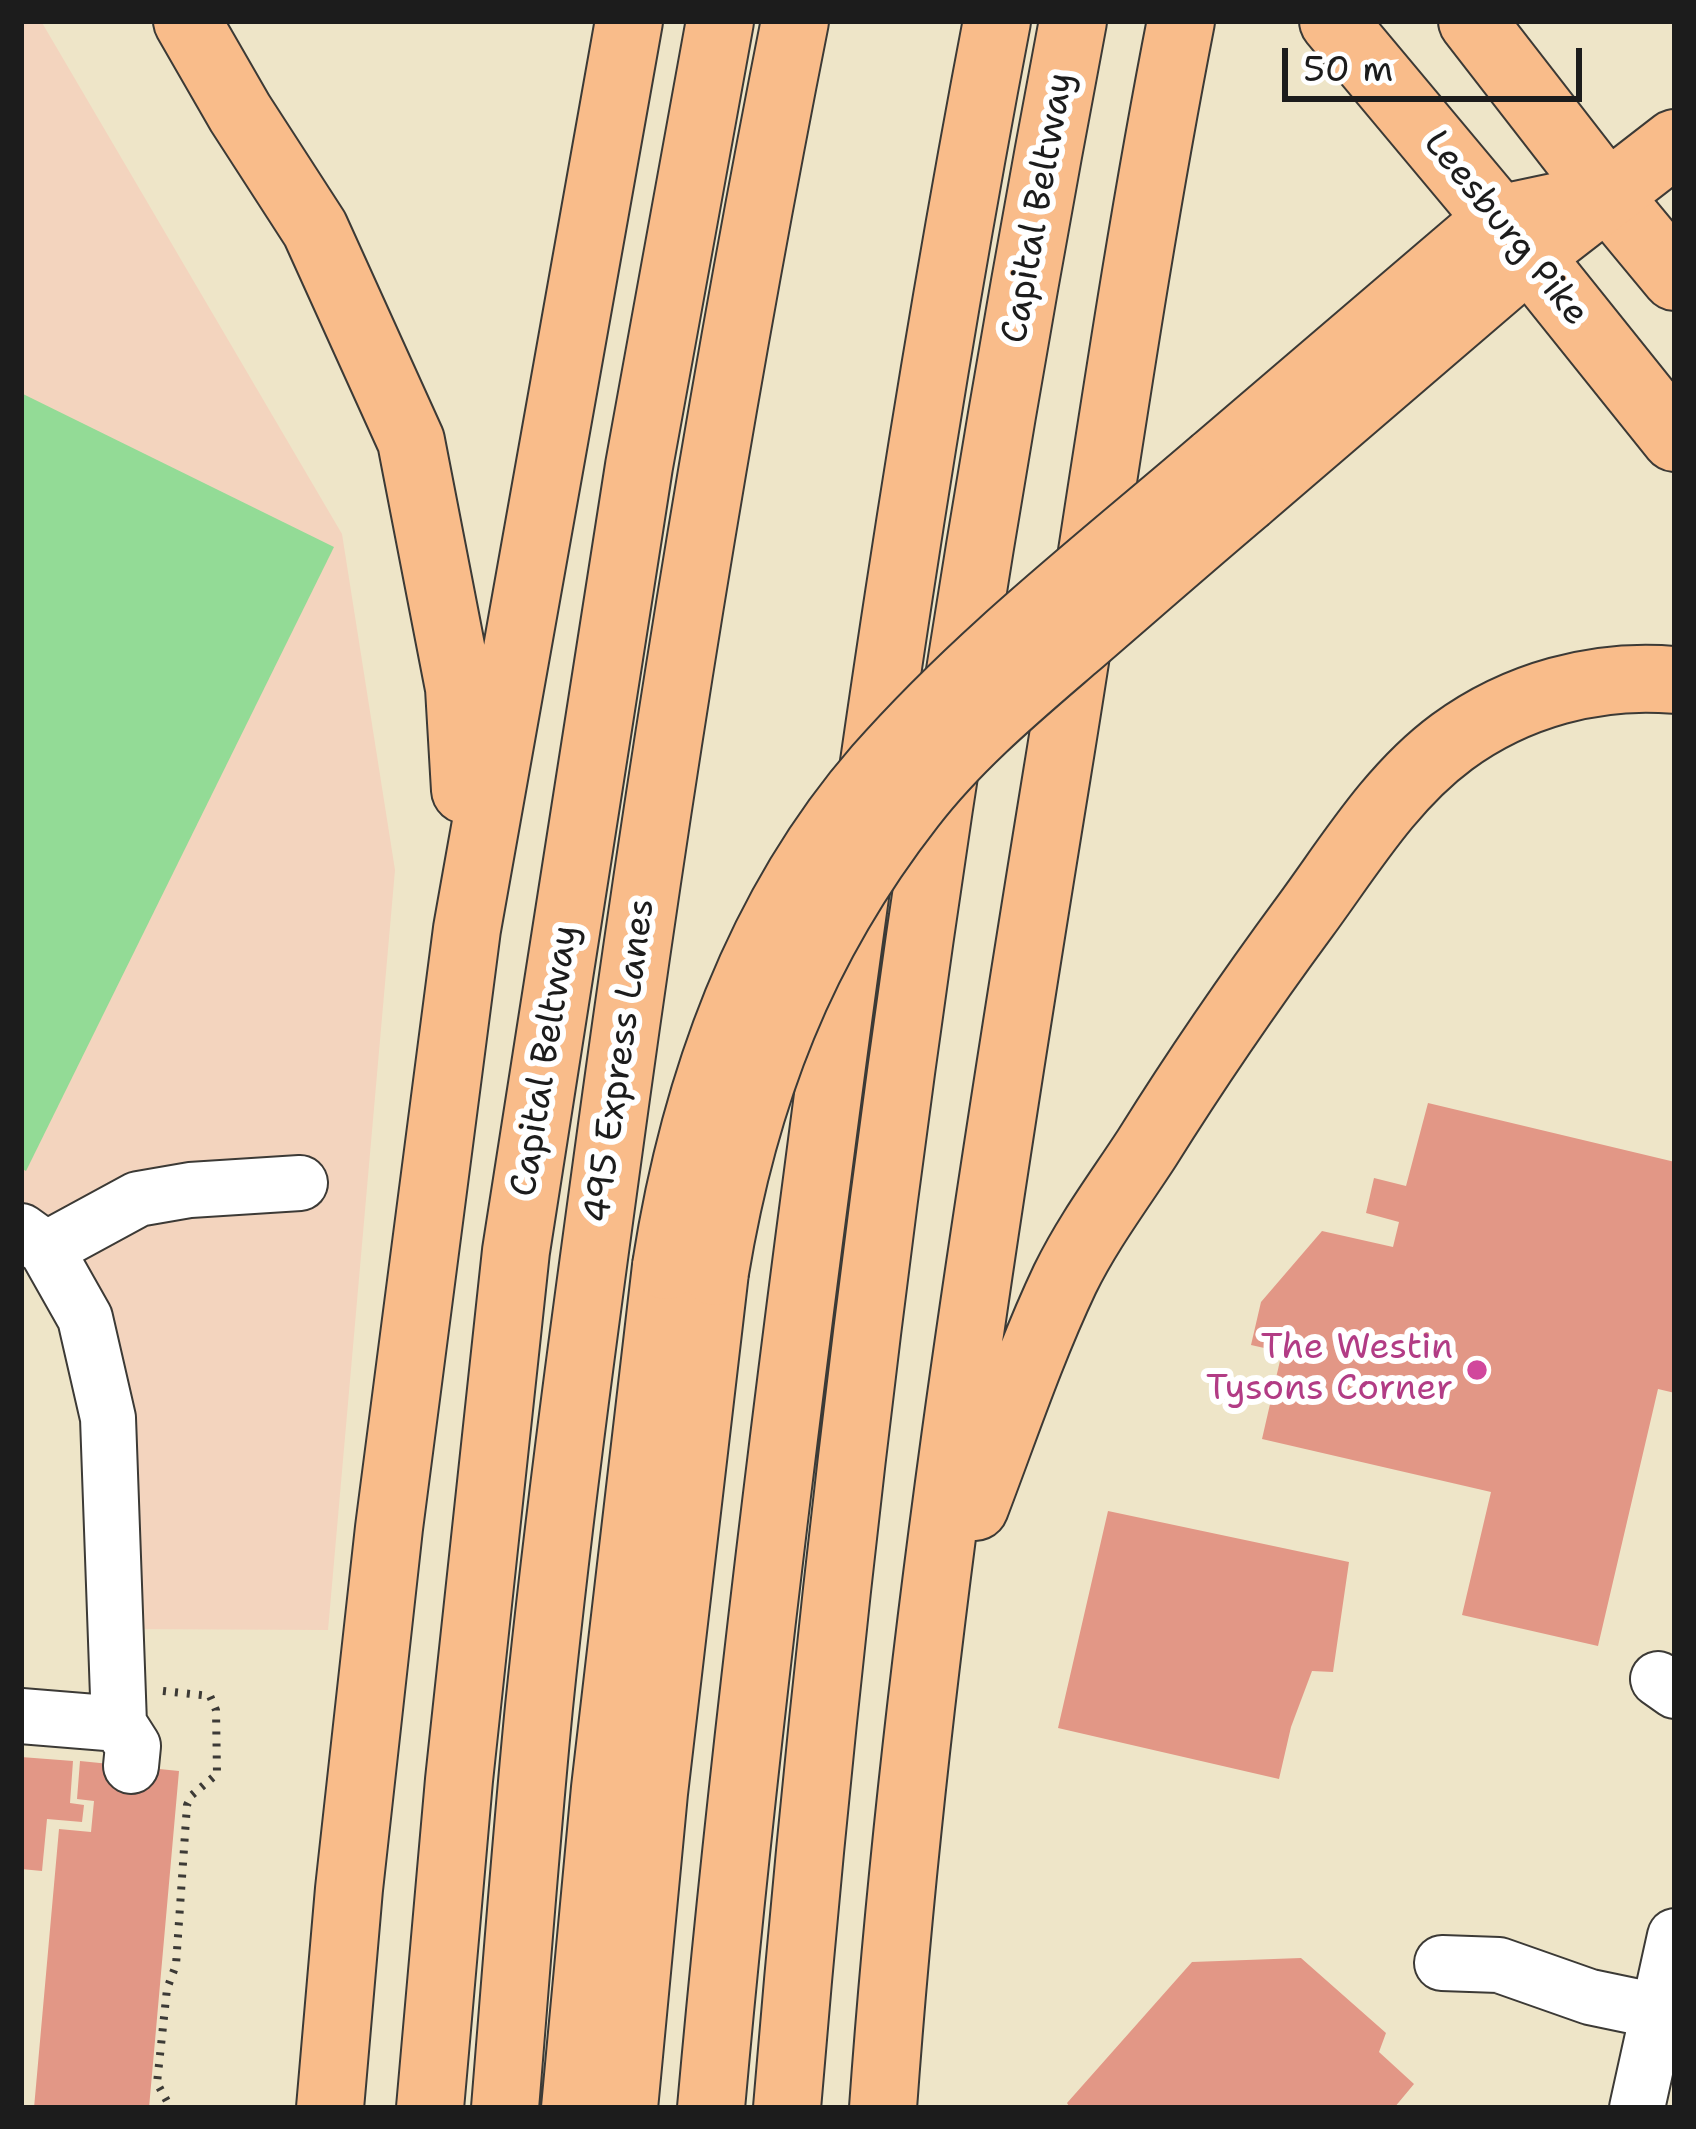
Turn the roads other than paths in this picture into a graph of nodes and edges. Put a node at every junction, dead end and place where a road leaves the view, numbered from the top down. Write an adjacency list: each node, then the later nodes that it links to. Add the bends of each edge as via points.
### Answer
1 (187, 21): 16 (main road, via 315,229 411,441 459,688)
2 (629, 21): 16 (main road)
3 (720, 21): 27 (main road, Capital Beltway, via 639,466 516,1251)
4 (795, 21): 28 (main road, 495 Express Lanes, via 669,723 580,1355)
5 (997, 21): 31 (main road, via 922,442 845,962)
6 (1073, 21): 32 (main road, Capital Beltway, via 1028,257 907,1029)
7 (1181, 21): 20 (main road, via 1011,1060)
8 (1333, 21): 12 (main road, Leesburg Pike)
9 (1472, 21): 11 (main road)
10 (1675, 142): 11 (main road)
11 (1607, 195): 12 (main road); 13 (main road)
12 (1514, 237): 14 (main road, Leesburg Pike); 19 (main road, bridge, via 1231,479 992,652 874,772 769,932 732,1012 680,1180)
13 (1675, 277)
14 (1675, 438)
15 (1675, 680): 20 (main road, via 1588,684 1523,702 1452,742 1388,805 1217,1035 1066,1277)
16 (466, 929): 26 (main road, via 389,1528)
17 (300, 1183): 18 (street, via 137,1199)
18 (33, 1240): 21 (street, via 85,1318 108,1418 123,1725)
19 (691, 1269): 29 (main road, via 605,1788); 30 (main road)
20 (933, 1617): 33 (main road)
21 (21, 1716)
22 (1675, 1936): 24 (street)
23 (1590, 1997): 24 (street)
24 (1658, 2011): 25 (street)
25 (1651, 2097)
26 (330, 2108)
27 (430, 2108)
28 (505, 2108)
29 (574, 2108)
30 (624, 2108)
31 (711, 2108)
32 (787, 2108)
33 (883, 2108)

